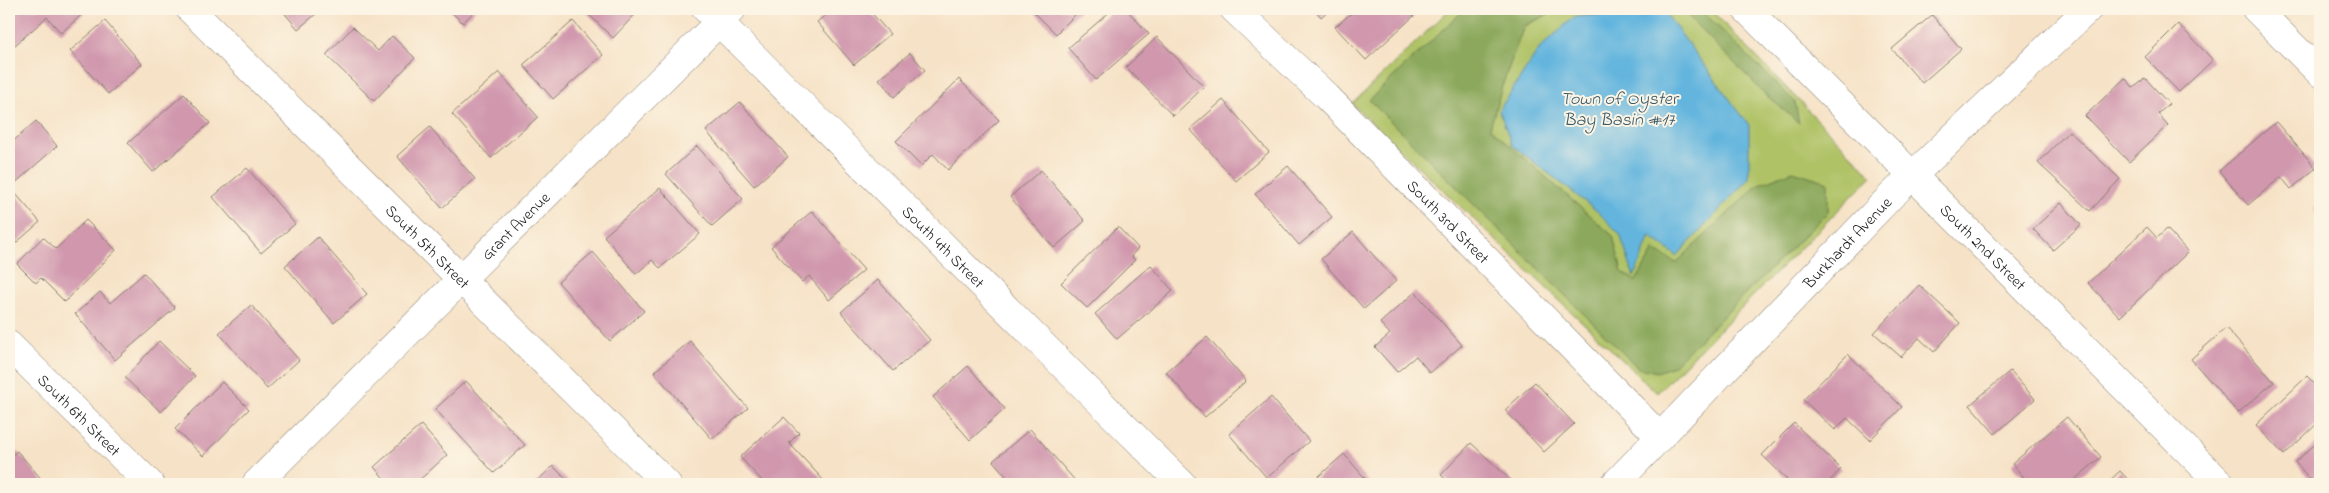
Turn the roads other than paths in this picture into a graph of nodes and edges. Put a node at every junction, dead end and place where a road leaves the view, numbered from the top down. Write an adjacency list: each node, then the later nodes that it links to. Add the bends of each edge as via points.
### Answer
1 (190, 9): 9 (street, South 5th Street)
2 (1234, 9): 11 (street, South 3rd Street, via 1327,97)
3 (1746, 9): 8 (street, South 2nd Street)
4 (2088, 9): 8 (street, Burkhardt Avenue)
5 (2256, 9): 7 (street)
6 (719, 13): 9 (street, Grant Avenue); 15 (street, South 4th Street)
7 (2320, 73)
8 (1914, 175): 11 (street, Burkhardt Avenue); 17 (street, South 2nd Street)
9 (462, 279): 13 (street, Grant Avenue); 14 (street, South 5th Street)
10 (9, 345): 12 (street, South 6th Street)
11 (1660, 437): 16 (street, Burkhardt Avenue)
12 (150, 484)
13 (256, 484)
14 (667, 484)
15 (1182, 484)
16 (1615, 484)
17 (2221, 484)

